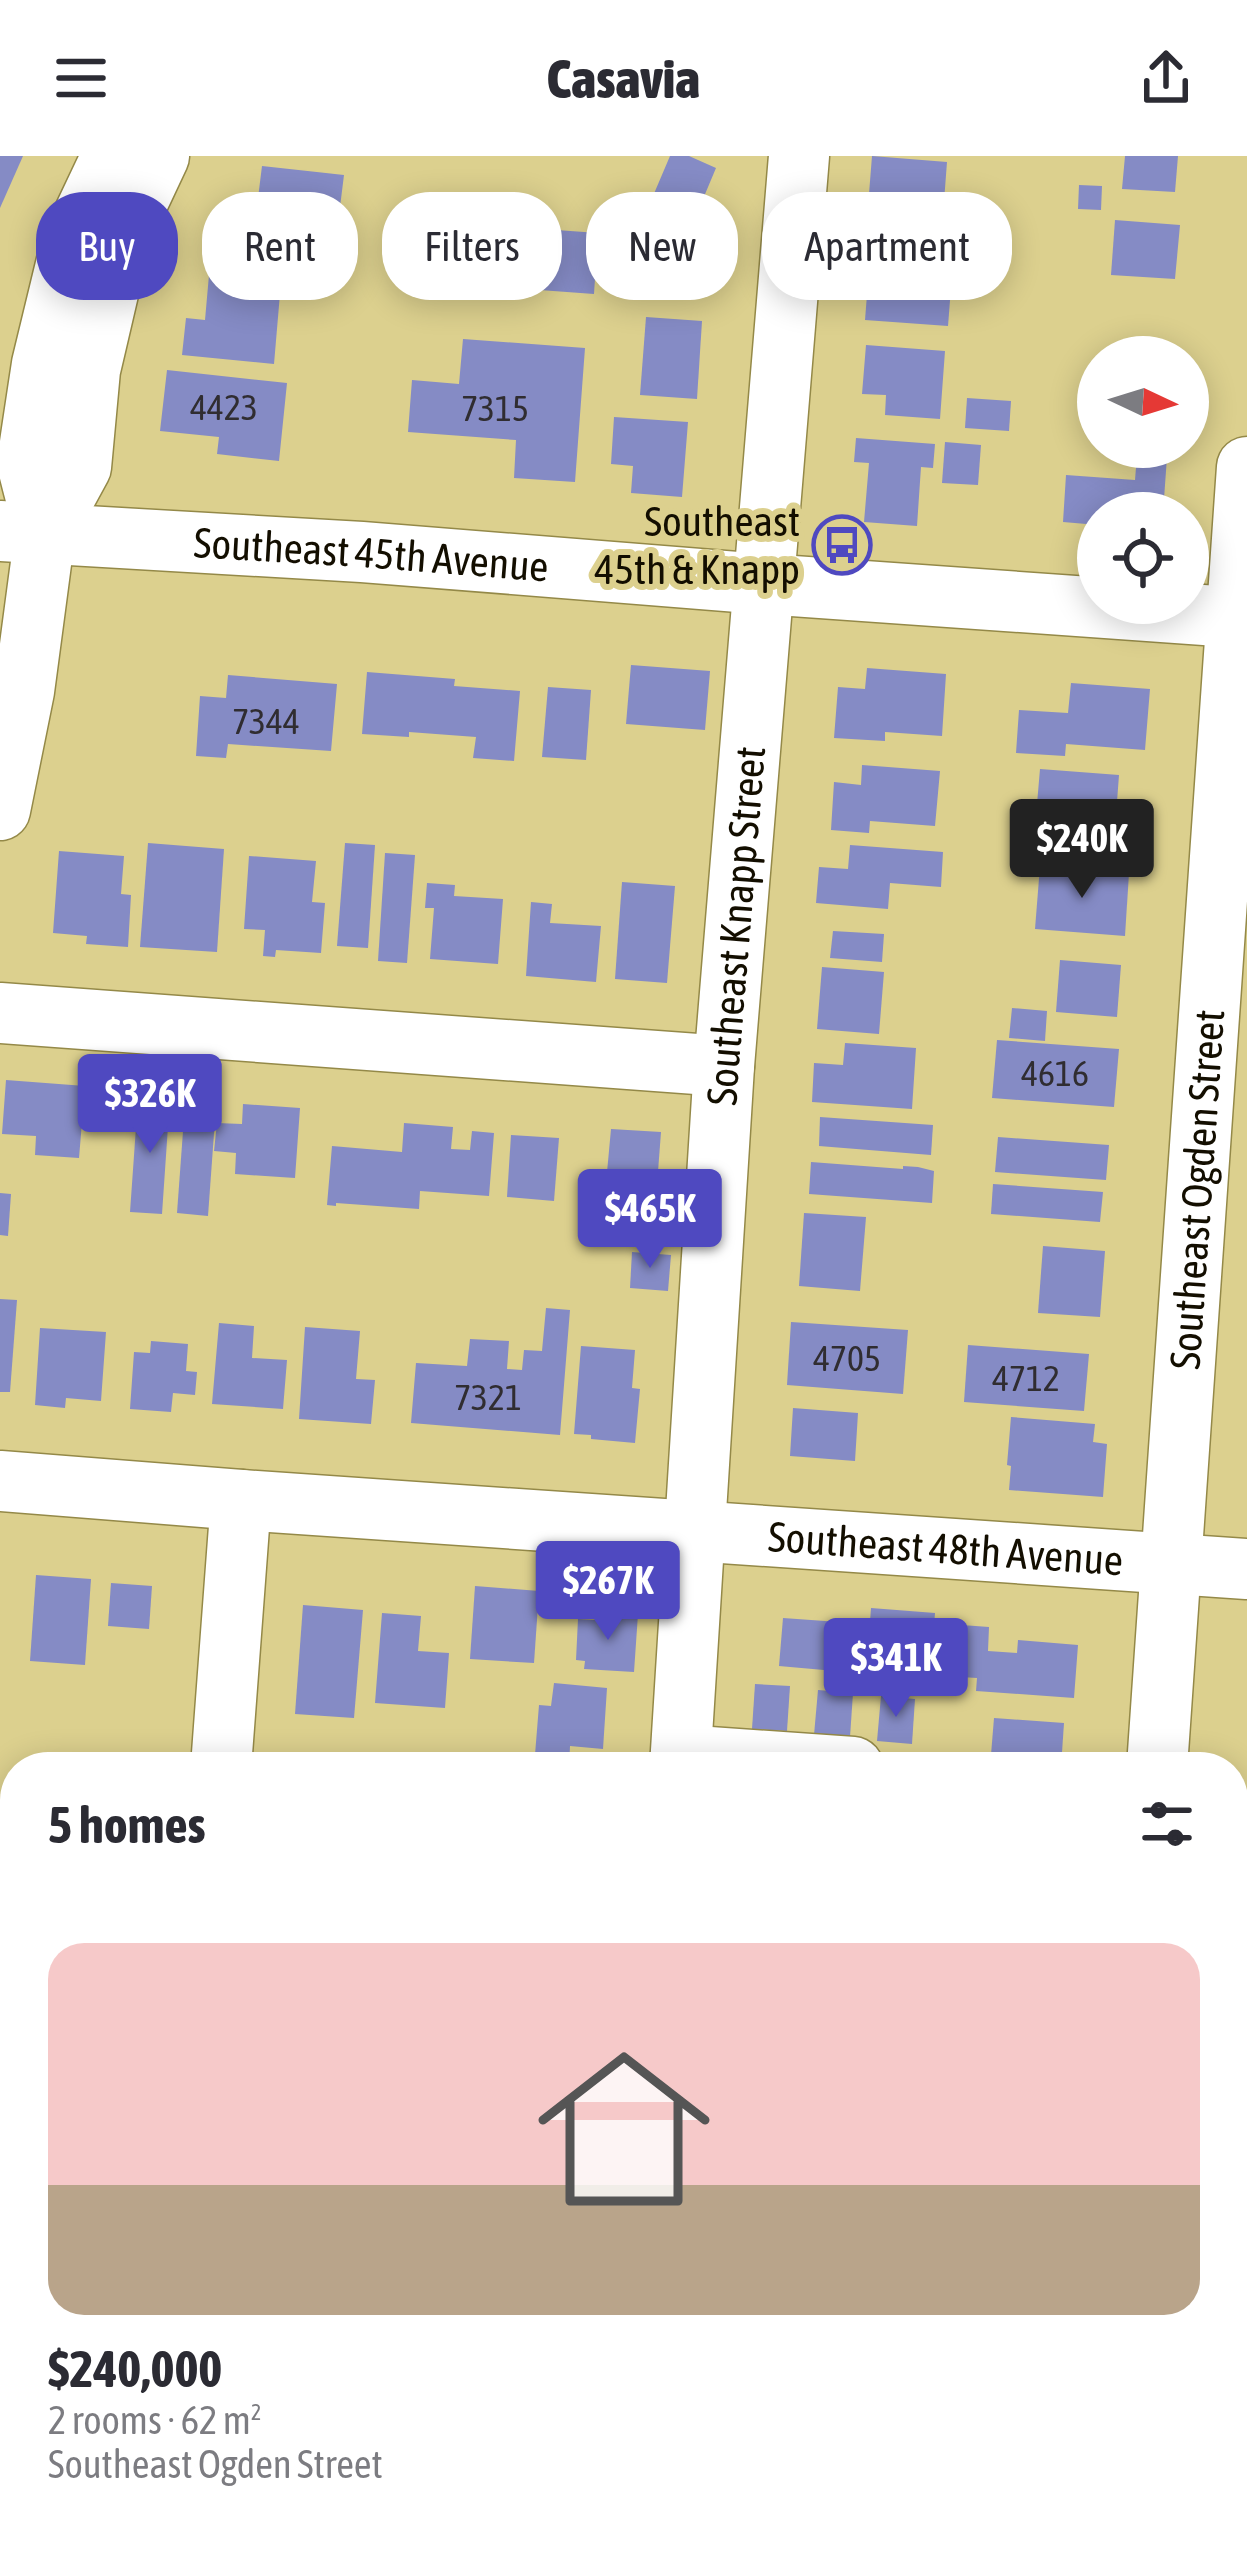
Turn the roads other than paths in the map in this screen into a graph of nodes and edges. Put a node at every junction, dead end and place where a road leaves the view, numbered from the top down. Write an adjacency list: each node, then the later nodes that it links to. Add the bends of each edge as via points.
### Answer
1 (112, 156): 5 (street, via 66,265 42,364)
2 (159, 156): 5 (street, via 116,263 90,370 81,467)
3 (799, 156): 6 (street, Southeast Knapp Street)
4 (1247, 467): 7 (street, Southeast Ogden Street)
5 (22, 532): 6 (street, Southeast 45th Avenue); 8 (street)
6 (764, 584): 7 (street, Southeast 45th Avenue); 11 (street, Southeast Knapp Street)
7 (1241, 618): 15 (street, Southeast Ogden Street)
8 (8, 736): 9 (street)
9 (0, 811)
10 (0, 1012): 11 (street)
11 (724, 1066): 14 (street, Southeast Knapp Street)
12 (0, 1481): 13 (street, Southeast 48th Avenue)
13 (241, 1500): 14 (street, Southeast 48th Avenue); 17 (street)
14 (697, 1531): 15 (street, Southeast 48th Avenue); 18 (street, Southeast Knapp Street)
15 (1171, 1563): 16 (street, Southeast 48th Avenue); 19 (street, Southeast Ogden Street)
16 (1247, 1569)
17 (222, 1752)
18 (682, 1752)
19 (1157, 1752)

